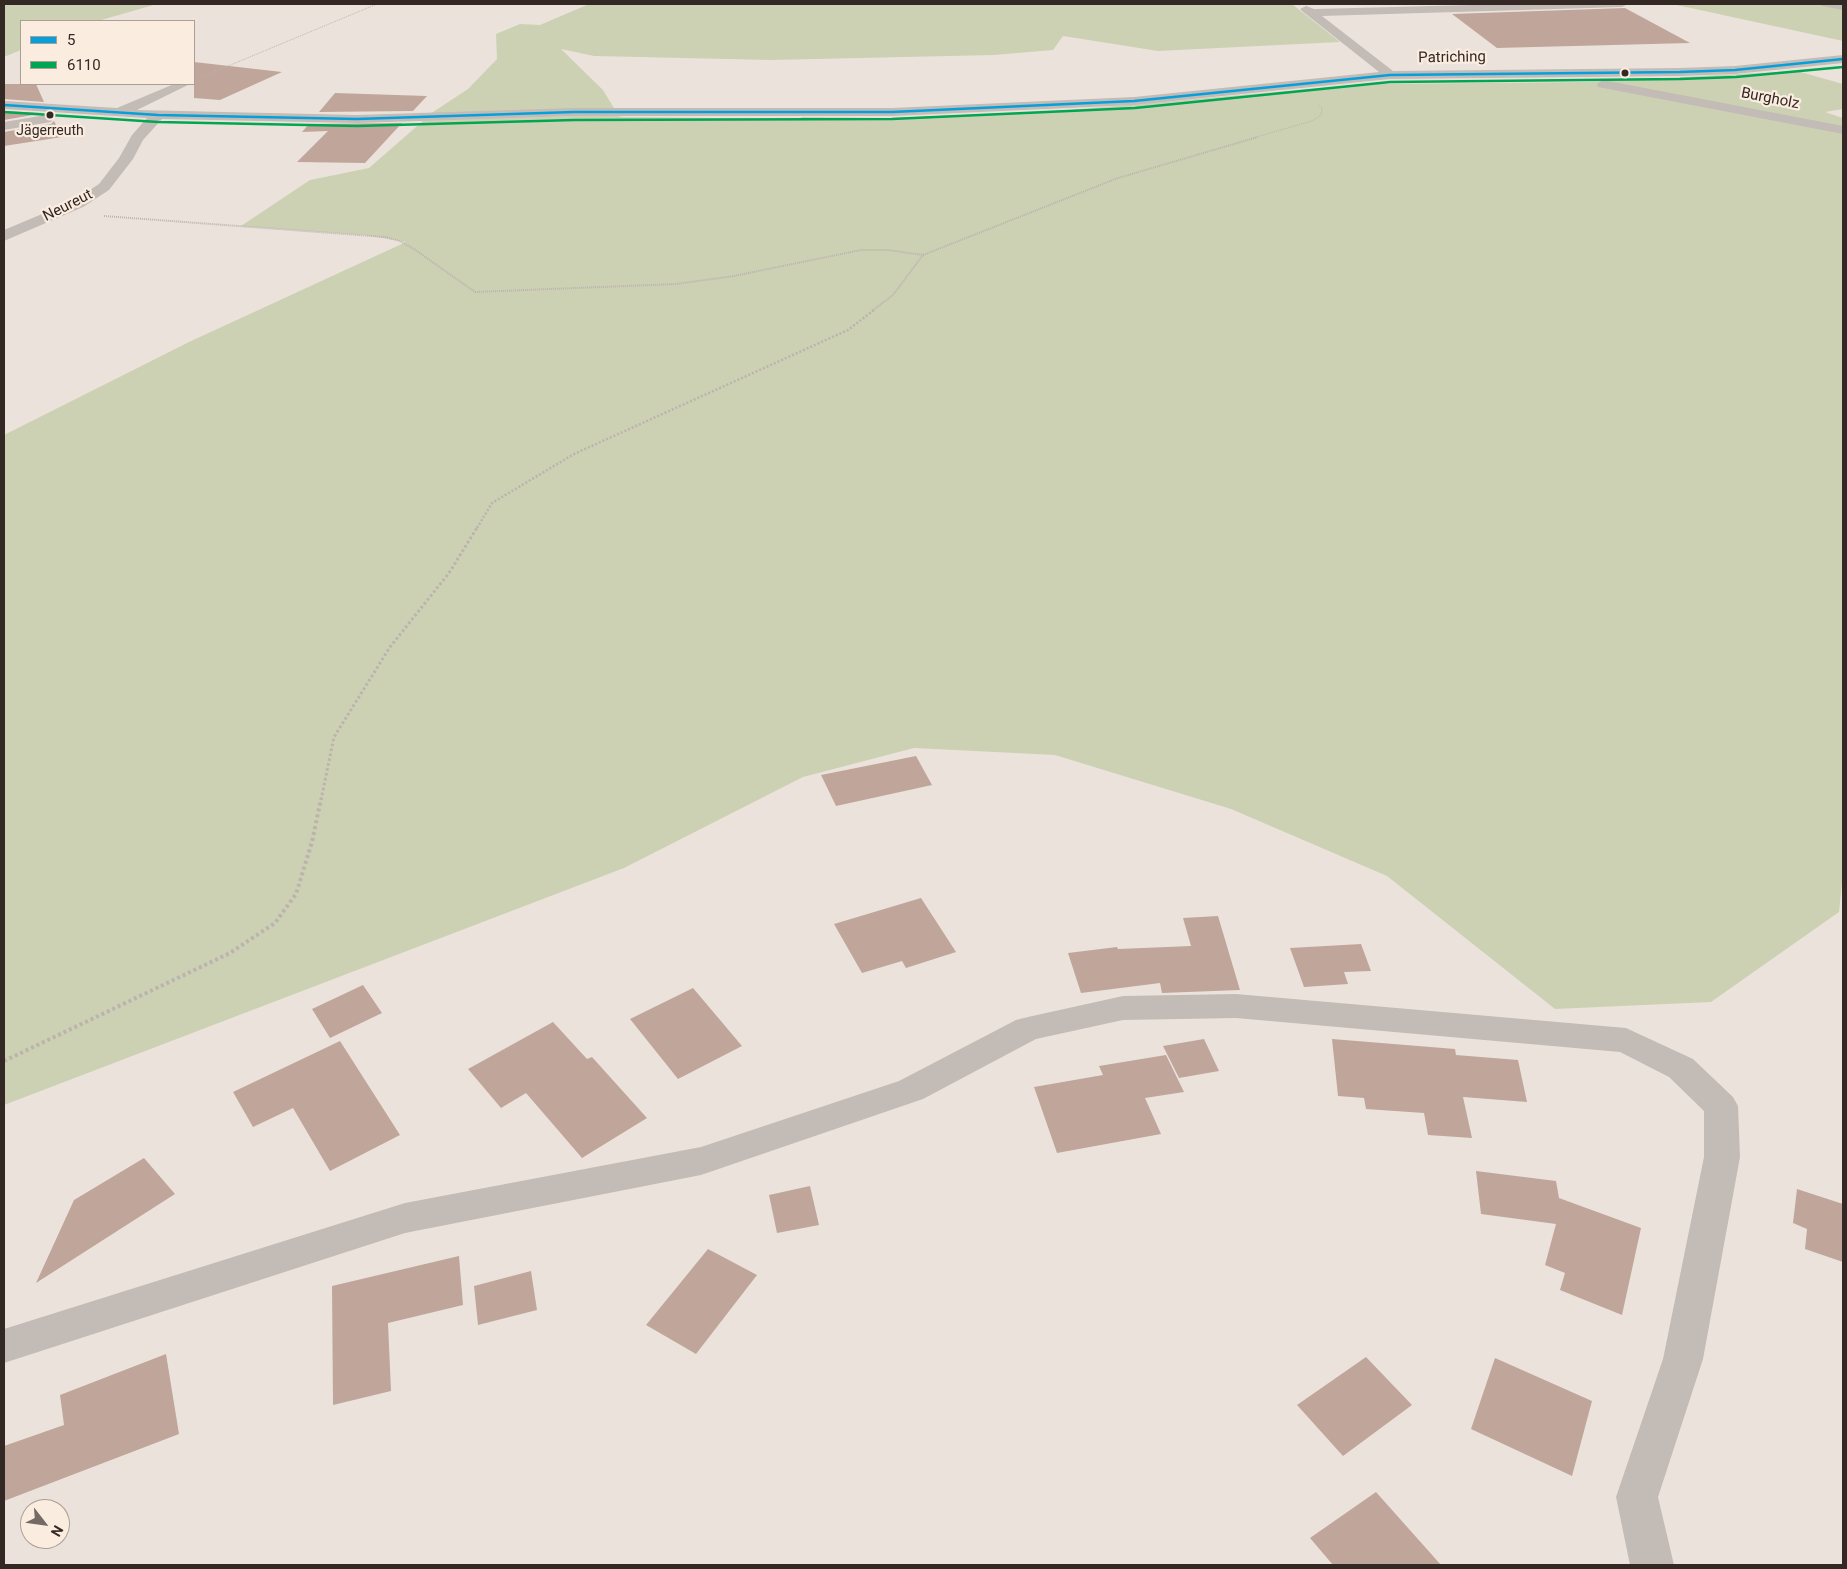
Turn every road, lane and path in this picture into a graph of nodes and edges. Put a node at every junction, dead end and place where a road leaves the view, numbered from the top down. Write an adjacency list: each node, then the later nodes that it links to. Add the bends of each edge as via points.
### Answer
1 (376, 4): 16 (path)
2 (1298, 4): 10 (street)
3 (1336, 4): 9 (street)
4 (1459, 4): 8 (street)
5 (1622, 4): 8 (street)
6 (1826, 4): 7 (street)
7 (1843, 7)
8 (1480, 8): 9 (street)
9 (1365, 11): 10 (street)
10 (1311, 13): 15 (street)
11 (1656, 59): 13 (street)
12 (1843, 59): 13 (street, Patriching)
13 (1680, 72): 14 (street, Patriching)
14 (1573, 73): 15 (street, Patriching); 24 (street, Burgholz, via 1608,86)
15 (1390, 76): 18 (street, Patriching)
16 (202, 77)
17 (182, 85): 21 (street)
18 (1285, 85): 22 (street, Patriching, via 1063,106 892,112 592,111 357,119); 27 (path, via 1322,108 1321,115 1284,131 1118,178)
19 (4, 106): 20 (street)
20 (95, 112): 21 (street); 23 (street)
21 (118, 113): 22 (street)
22 (158, 116): 25 (street, Neureut, via 137,138 104,187)
23 (4, 126)
24 (1843, 130)
25 (59, 213): 26 (street, Neureut); 27 (path, via 385,237 414,249 475,292 676,284 734,276 861,250)
26 (4, 236)
27 (923, 255): 28 (path, via 893,295 848,330 574,454 492,504 449,573 390,647 334,737 312,842 296,894 275,923 230,953)
28 (4, 1061)
29 (4, 1346): 30 (street, via 405,1218 701,1161 911,1090 1028,1029 1123,1008 1236,1006 1626,1040 1681,1068 1722,1106 1722,1157 1683,1359 1637,1497)
30 (1652, 1565)

